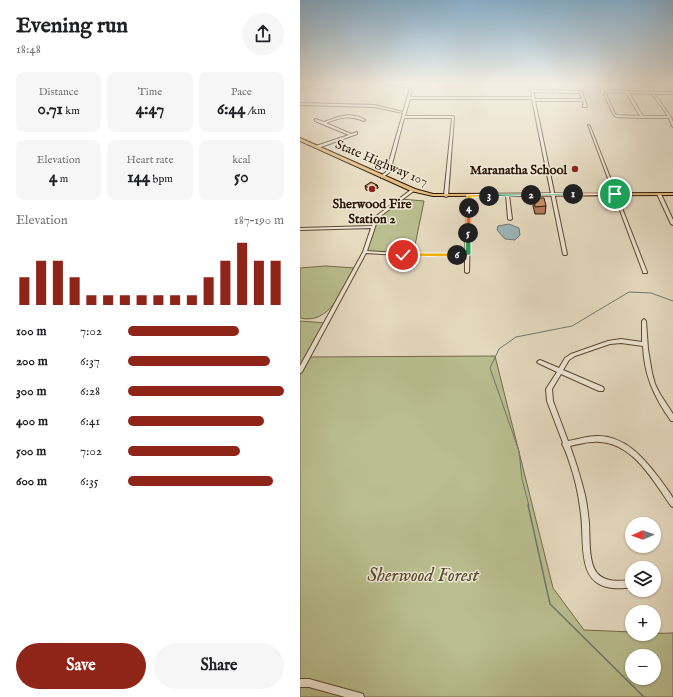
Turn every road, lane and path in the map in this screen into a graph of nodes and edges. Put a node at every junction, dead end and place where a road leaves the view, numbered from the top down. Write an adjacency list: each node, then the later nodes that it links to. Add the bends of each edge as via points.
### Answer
1 (405, 116): 16 (street, via 388,172)
2 (430, 116): 23 (street, via 454,117)
3 (536, 116): 22 (street)
4 (618, 116): 5 (street)
5 (642, 117): 6 (street)
6 (670, 117): 11 (street)
7 (316, 120): 9 (street)
8 (364, 120): 9 (street, via 338,117)
9 (324, 123): 13 (street)
10 (589, 126): 18 (street)
11 (673, 126)
12 (356, 133): 13 (street)
13 (352, 134): 15 (street)
14 (300, 139): 15 (main road, State Highway 107)
15 (318, 147): 16 (main road, State Highway 107)
16 (382, 177): 17 (main road, State Highway 107)
17 (413, 190): 23 (main road, State Highway 107); 27 (street, via 378,216)
18 (615, 194): 19 (main road, State Highway 107); 22 (main road, State Highway 107); 33 (street)
19 (658, 194): 20 (main road, State Highway 107); 26 (street)
20 (673, 194)
21 (507, 195): 22 (main road, State Highway 107); 24 (main road, State Highway 107); 25 (street)
22 (552, 195): 30 (street)
23 (446, 196): 24 (main road, State Highway 107)
24 (469, 196): 31 (street)
25 (510, 218)
26 (673, 224)
27 (373, 227): 28 (street); 29 (street)
28 (300, 229)
29 (365, 252): 31 (street); 37 (street)
30 (565, 254)
31 (468, 255): 32 (street)
32 (467, 272)
33 (645, 272)
34 (644, 321): 35 (street)
35 (645, 344): 38 (street, via 610,342 567,359); 40 (street, via 646,366 650,378 656,393)
36 (540, 362): 38 (street)
37 (300, 371)
38 (560, 371): 39 (street); 41 (street, via 549,389 549,394)
39 (601, 389)
40 (673, 419)
41 (565, 444): 42 (street, via 601,439 629,450 642,462); 43 (street, via 584,509 591,571 608,584)
42 (673, 504)
43 (625, 584)
44 (300, 683): 45 (street)
45 (360, 697)

